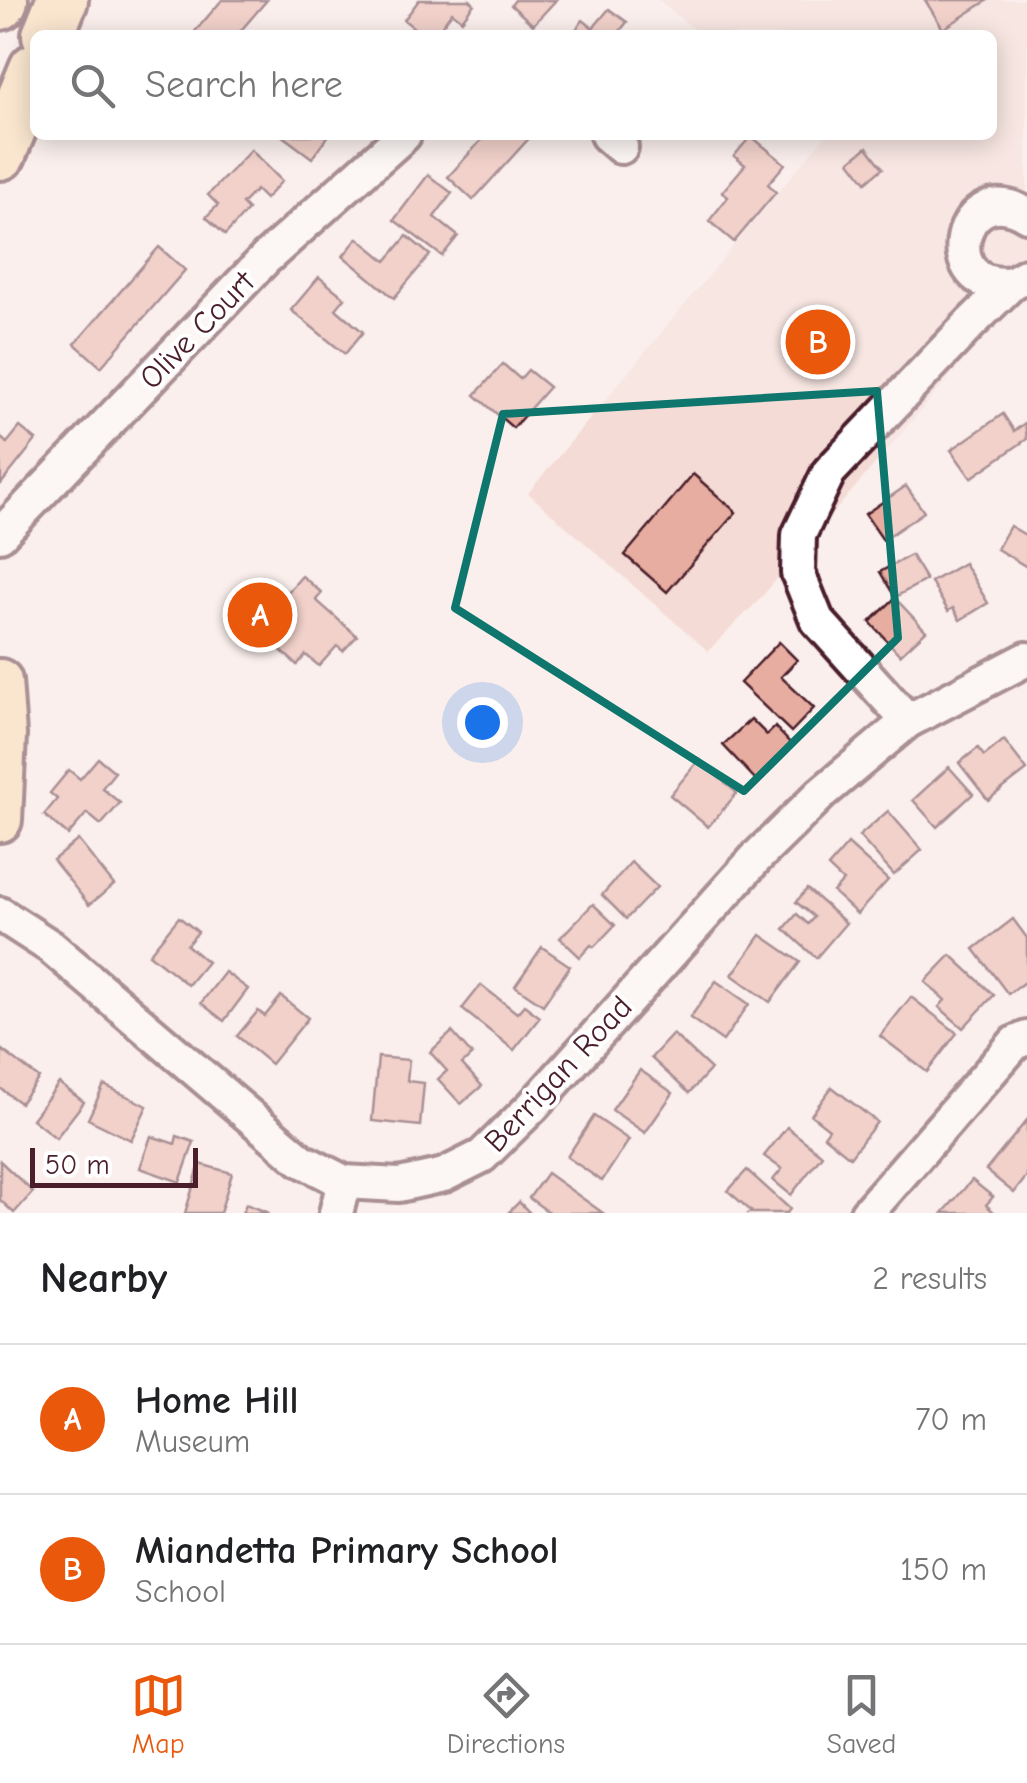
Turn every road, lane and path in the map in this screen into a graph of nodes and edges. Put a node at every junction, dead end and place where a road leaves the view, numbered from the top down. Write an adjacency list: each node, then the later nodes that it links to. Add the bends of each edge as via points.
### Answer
1 (62, 0): 2 (highway)
2 (50, 30)
3 (30, 81): 5 (highway)
4 (398, 140): 10 (street, Olive Court, via 266,258)
5 (0, 154)
6 (1027, 215): 7 (street, via 1004,206 972,218 962,239)
7 (971, 271): 8 (street, via 990,283); 9 (street)
8 (1019, 279): 9 (street)
9 (970, 324): 13 (street, via 829,472 799,535 798,574 817,620)
10 (0, 535)
11 (1027, 659): 13 (street, Berrigan Road)
12 (0, 681): 14 (main road)
13 (908, 721): 17 (street, Berrigan Road, via 757,857 482,1156 444,1175)
14 (0, 820)
15 (0, 914): 17 (street, Berrigan Road, via 52,947)
16 (1027, 1038): 18 (street)
17 (340, 1198)
18 (867, 1213)

